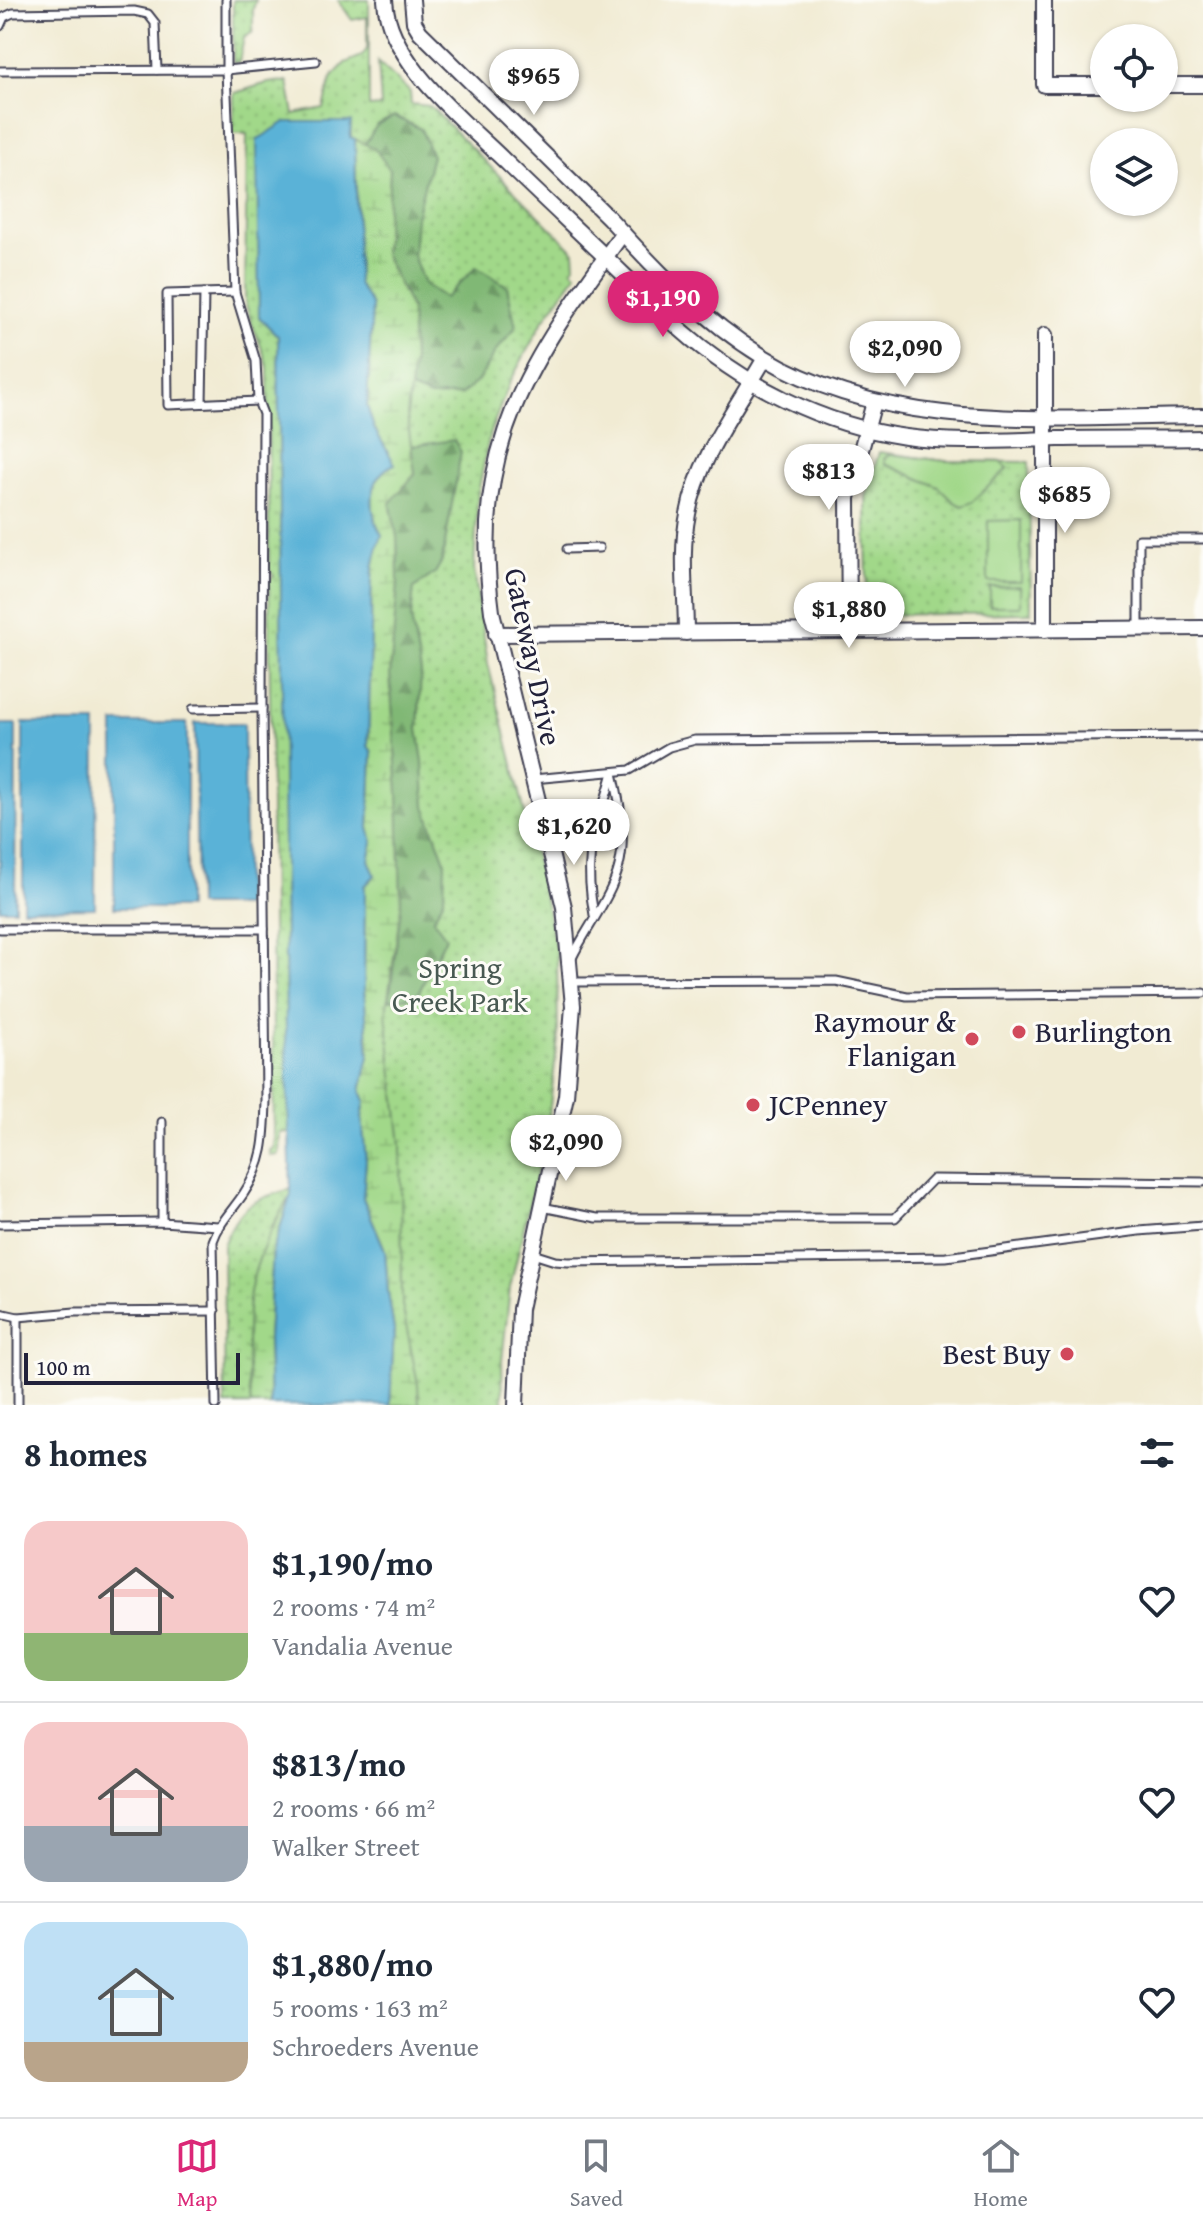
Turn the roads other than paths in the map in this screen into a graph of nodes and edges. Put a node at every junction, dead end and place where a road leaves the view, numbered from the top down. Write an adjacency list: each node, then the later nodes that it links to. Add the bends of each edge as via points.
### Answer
1 (226, 0): 8 (lane)
2 (385, 0): 14 (street, via 391,31 430,87)
3 (412, 0): 13 (street, via 420,32)
4 (1044, 0): 10 (street, via 1044,85)
5 (0, 26): 7 (lane, via 13,13 148,14 155,23)
6 (316, 61): 8 (lane)
7 (157, 70): 8 (lane); 9 (lane)
8 (226, 70): 15 (lane)
9 (0, 71)
10 (1090, 85)
11 (1178, 85): 12 (street)
12 (1203, 85)
13 (623, 233): 14 (street, Gateway Drive); 18 (street, via 704,314)
14 (605, 258): 19 (street, via 691,338); 36 (street, Gateway Drive, via 531,369 503,435 486,547)
15 (235, 292): 16 (lane); 20 (lane, via 256,361)
16 (204, 293): 22 (lane); 22 (lane, via 167,294 168,405)
17 (1045, 335): 24 (street)
18 (765, 358): 19 (street); 21 (street, via 827,388)
19 (752, 381): 25 (street, via 812,411); 35 (street, via 690,502)
20 (258, 401): 22 (lane); 37 (lane, via 263,414)
21 (874, 402): 24 (street, via 945,414); 25 (street)
22 (202, 403)
23 (1203, 416): 24 (street)
24 (1045, 417): 27 (street)
25 (867, 429): 27 (street, via 942,440); 34 (street, via 848,498)
26 (1203, 438): 27 (street)
27 (1045, 440): 33 (street)
28 (1203, 539): 32 (lane, via 1139,539)
29 (599, 548): 30 (lane)
30 (567, 549)
31 (1203, 628): 32 (street)
32 (1139, 629): 33 (street)
33 (1045, 630): 34 (street)
34 (849, 631): 35 (street)
35 (686, 633): 36 (street)
36 (496, 634): 41 (street, Gateway Drive)
37 (262, 708): 38 (lane); 44 (lane)
38 (193, 709)
39 (1203, 736): 40 (lane, via 695,740 669,747 637,768)
40 (613, 773): 41 (lane); 42 (lane, via 590,850); 42 (lane, via 622,817 621,855 613,885)
41 (532, 779): 45 (street, Gateway Drive, via 564,907)
42 (594, 916): 45 (lane)
43 (0, 929): 44 (lane)
44 (264, 929): 53 (lane, via 263,1157)
45 (570, 963): 46 (street, Gateway Drive)
46 (572, 982): 47 (lane, via 836,981 907,996); 50 (street, Gateway Drive, via 568,1085)
47 (1203, 993)
48 (162, 1122): 51 (lane)
49 (1203, 1182): 50 (lane, via 933,1179 895,1218 597,1218)
50 (542, 1207): 55 (street, Gateway Drive)
51 (162, 1222): 52 (lane); 53 (lane)
52 (0, 1224)
53 (218, 1226): 56 (lane, via 213,1241)
54 (1203, 1226): 55 (lane, via 946,1257 568,1262)
55 (531, 1254): 61 (street, Gateway Drive, via 517,1335)
56 (215, 1311): 58 (lane); 60 (lane)
57 (0, 1313): 58 (lane)
58 (18, 1317): 59 (lane)
59 (18, 1405)
60 (216, 1405)
61 (516, 1405)

